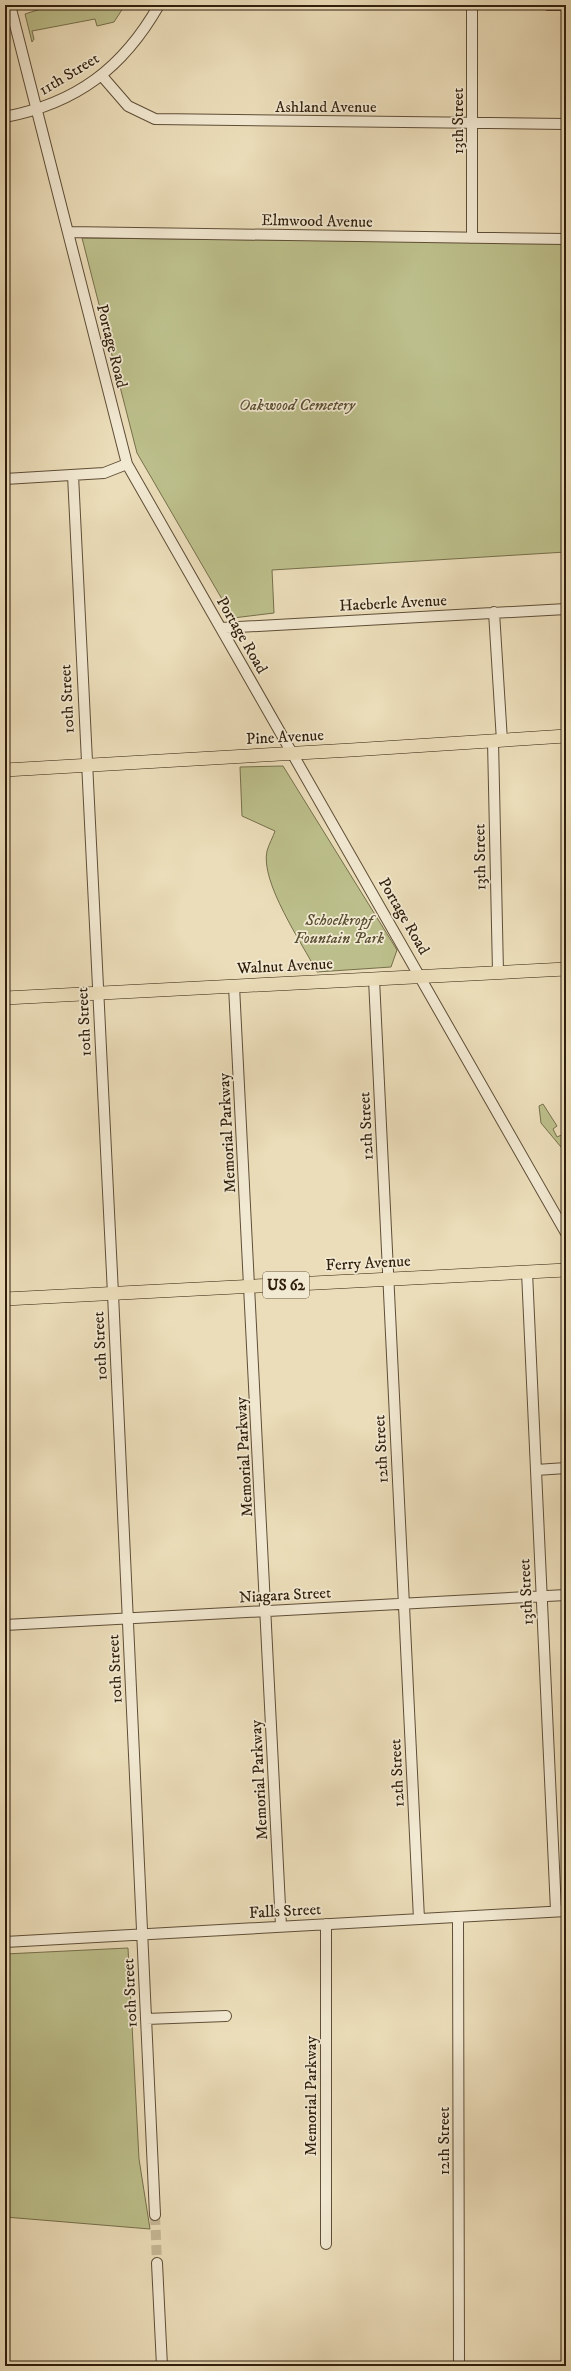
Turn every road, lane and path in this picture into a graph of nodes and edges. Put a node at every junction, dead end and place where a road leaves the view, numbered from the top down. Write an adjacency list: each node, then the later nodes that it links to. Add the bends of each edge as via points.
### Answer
1 (159, 5): 6 (street, 11th Street, via 142,33)
2 (472, 5): 9 (street, 13th Street)
3 (548, 5): 4 (street)
4 (566, 5)
5 (9, 7): 7 (street, Portage Road)
6 (102, 76): 7 (street, 11th Street, via 70,95); 9 (street, Ashland Avenue, via 128,106 155,119)
7 (37, 110): 8 (street); 11 (street, Portage Road)
8 (5, 117)
9 (473, 123): 10 (street, Ashland Avenue); 12 (street, 13th Street)
10 (566, 124)
11 (68, 232): 12 (street, Elmwood Avenue); 14 (street, Portage Road)
12 (472, 238): 13 (street, Elmwood Avenue)
13 (566, 238)
14 (127, 464): 15 (street, via 104,473); 19 (street, Portage Road)
15 (73, 475): 16 (street); 23 (street, 10th Street)
16 (5, 479)
17 (566, 609): 18 (street, Haeberle Avenue)
18 (494, 612): 19 (street, Haeberle Avenue); 21 (street, 13th Street)
19 (221, 628): 22 (street, Portage Road)
20 (566, 736): 21 (main road, Pine Avenue)
21 (497, 741): 22 (main road, Pine Avenue); 26 (street, 13th Street)
22 (292, 754): 23 (main road, Pine Avenue); 27 (street, Portage Road)
23 (86, 765): 24 (main road, Pine Avenue); 30 (street, 10th Street)
24 (5, 770)
25 (566, 969): 26 (main road, Walnut Avenue)
26 (498, 972): 27 (main road, Walnut Avenue)
27 (421, 976): 28 (main road, Walnut Avenue); 32 (street, Portage Road)
28 (374, 979): 29 (main road, Walnut Avenue); 35 (street, 12th Street)
29 (234, 986): 30 (main road, Walnut Avenue); 36 (street, Memorial Parkway)
30 (98, 993): 31 (main road, Walnut Avenue); 37 (street, 10th Street)
31 (5, 998)
32 (566, 1233)
33 (566, 1270): 34 (main road, Ferry Avenue / US 62)
34 (527, 1272): 35 (main road, Ferry Avenue / US 62); 40 (street, 13th Street)
35 (389, 1279): 36 (main road, Ferry Avenue / US 62); 43 (street, 12th Street)
36 (250, 1286): 37 (main road, Ferry Avenue / US 62); 44 (street, Memorial Parkway)
37 (113, 1294): 38 (main road, Ferry Avenue / US 62); 45 (street, 10th Street)
38 (5, 1299)
39 (566, 1468): 40 (street)
40 (536, 1470): 42 (street, 13th Street)
41 (566, 1595): 42 (street, Niagara Street)
42 (541, 1596): 43 (street, Niagara Street); 47 (street, 13th Street)
43 (403, 1604): 44 (street, Niagara Street); 49 (street, 12th Street)
44 (266, 1611): 45 (street, Niagara Street); 51 (street, Memorial Parkway)
45 (128, 1619): 46 (street, Niagara Street); 52 (street, 10th Street)
46 (5, 1626)
47 (561, 1911): 48 (street, Falls Street)
48 (458, 1917): 49 (street, Falls Street); 60 (street, 12th Street)
49 (419, 1919): 50 (street, Falls Street)
50 (326, 1924): 51 (street, Falls Street); 57 (street, Memorial Parkway)
51 (281, 1926): 52 (street, Falls Street)
52 (142, 1934): 53 (street, Falls Street); 55 (street, 10th Street)
53 (5, 1942)
54 (226, 2016): 55 (street)
55 (146, 2019): 56 (street, 10th Street)
56 (155, 2215)
57 (326, 2244)
58 (157, 2263): 59 (street)
59 (162, 2366)
60 (459, 2366)

